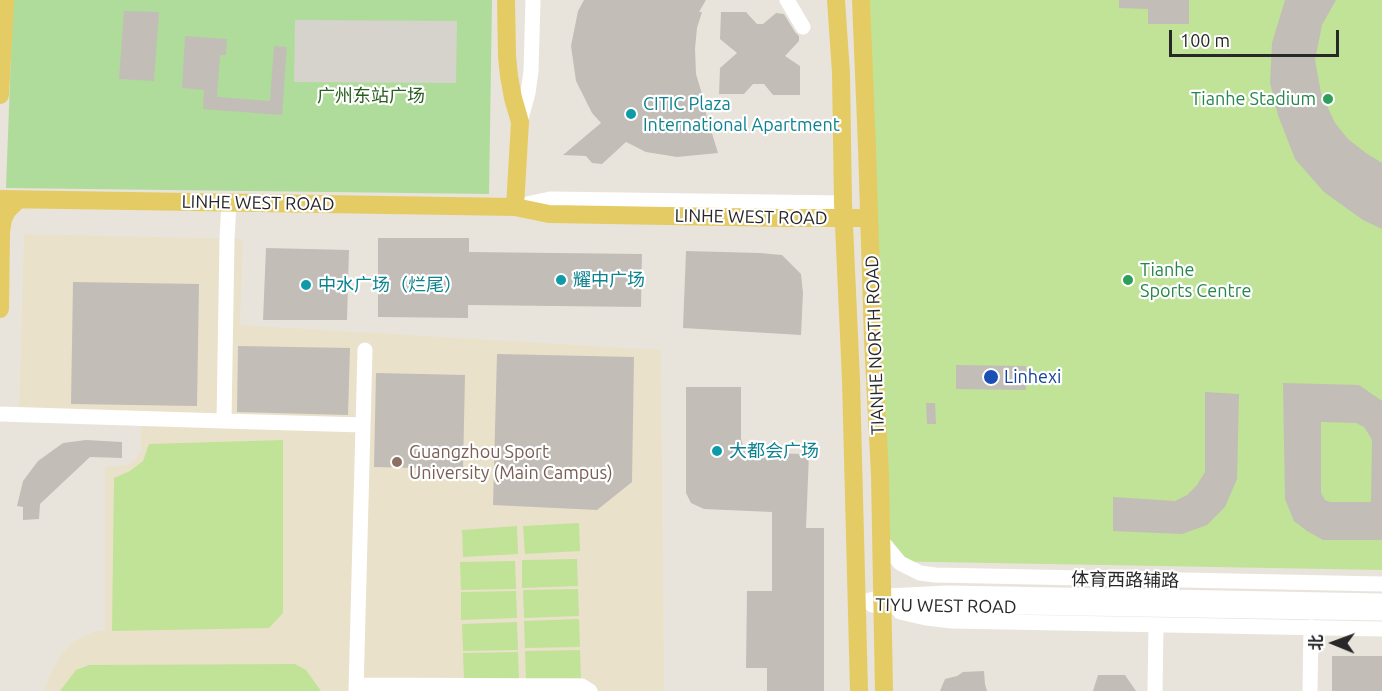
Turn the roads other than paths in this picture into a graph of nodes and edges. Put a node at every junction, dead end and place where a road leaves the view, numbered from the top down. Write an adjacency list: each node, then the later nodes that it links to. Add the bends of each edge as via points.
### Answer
1 (5, 0): 8 (main road)
2 (506, 0): 9 (main road, via 507,56)
3 (533, 0): 9 (street, via 531,71)
4 (787, 0): 7 (street)
5 (836, 0): 13 (main road, TIANHE NORTH ROAD)
6 (861, 0): 14 (main road, TIANHE NORTH ROAD)
7 (803, 27)
8 (0, 95)
9 (520, 122): 12 (main road)
10 (9, 200): 11 (main road, LINHE WEST ROAD); 15 (main road, via 1,232)
11 (229, 202): 12 (main road, LINHE WEST ROAD); 18 (street)
12 (515, 207): 13 (main road, LINHE WEST ROAD, via 549,214)
13 (844, 210): 14 (main road, LINHE WEST ROAD); 26 (main road, TIANHE NORTH ROAD)
14 (869, 218): 20 (main road, TIANHE NORTH ROAD)
15 (0, 309)
16 (365, 350): 19 (street)
17 (0, 414): 18 (street)
18 (224, 421): 19 (street)
19 (363, 425): 31 (street)
20 (881, 540): 21 (street, 体育西路辅路, via 900,563 935,575); 25 (main road, TIANHE NORTH ROAD)
21 (1262, 582): 22 (street, 体育西路辅路); 23 (street)
22 (1382, 585)
23 (1261, 598): 24 (street, TIYU WEST ROAD); 25 (street, TIYU WEST ROAD, via 948,593 905,594)
24 (1382, 601)
25 (882, 602): 26 (street, TIYU WEST ROAD); 27 (street, TIYU WEST ROAD); 28 (street, via 926,618 952,621); 33 (main road, TIANHE NORTH ROAD)
26 (857, 603): 32 (main road, TIANHE NORTH ROAD)
27 (1382, 613)
28 (1156, 625): 29 (street); 35 (street)
29 (1311, 627): 30 (street); 36 (street)
30 (1382, 629)
31 (356, 688): 34 (street, via 582,686)
32 (859, 688): 33 (main road)
33 (884, 688)
34 (590, 691)
35 (1155, 691)
36 (1310, 691)

